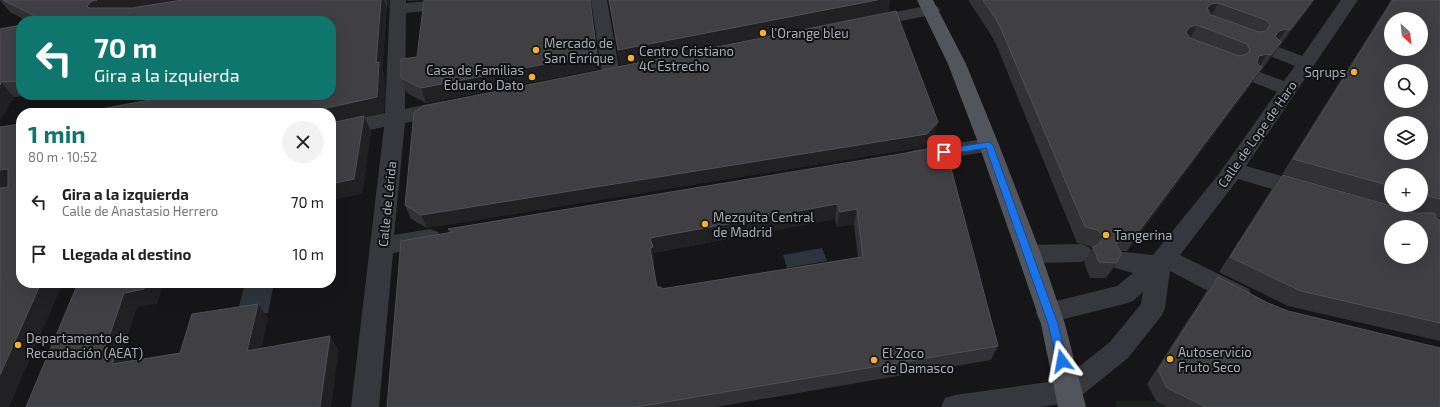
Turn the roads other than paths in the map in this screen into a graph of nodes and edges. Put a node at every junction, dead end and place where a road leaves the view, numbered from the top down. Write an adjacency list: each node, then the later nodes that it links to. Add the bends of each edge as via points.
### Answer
1 (599, 0): 9 (street)
2 (1350, 0): 8 (street, Calle de Lope de Haro)
3 (398, 5): 5 (street); 13 (street, Calle de Lérida)
4 (928, 5): 6 (street); 15 (main road, via 957,64)
5 (429, 6)
6 (853, 25)
7 (1276, 52): 8 (street)
8 (1306, 64): 11 (street, Calle de Lope de Haro)
9 (611, 74)
10 (1257, 77): 11 (street)
11 (1289, 90): 17 (street, Calle de Lope de Haro)
12 (464, 104): 13 (street)
13 (395, 118): 14 (street); 20 (street, Calle de Lérida)
14 (336, 130)
15 (989, 145): 16 (street); 22 (main road)
16 (897, 160)
17 (1232, 170): 18 (street); 24 (street, Calle de Lope de Haro)
18 (1325, 196)
19 (452, 234): 20 (street)
20 (382, 246): 28 (street, Calle de Lérida)
21 (1081, 252): 22 (street)
22 (1029, 254): 26 (main road)
23 (1120, 260): 24 (street, via 1129,263)
24 (1162, 261): 25 (street); 26 (street, Calle de Lope de Haro, via 1124,294); 27 (street, via 1153,308 1119,350)
25 (1258, 306)
26 (1048, 312): 27 (main road, via 1059,347)
27 (1070, 399): 29 (street)
28 (364, 407)
29 (955, 407)

